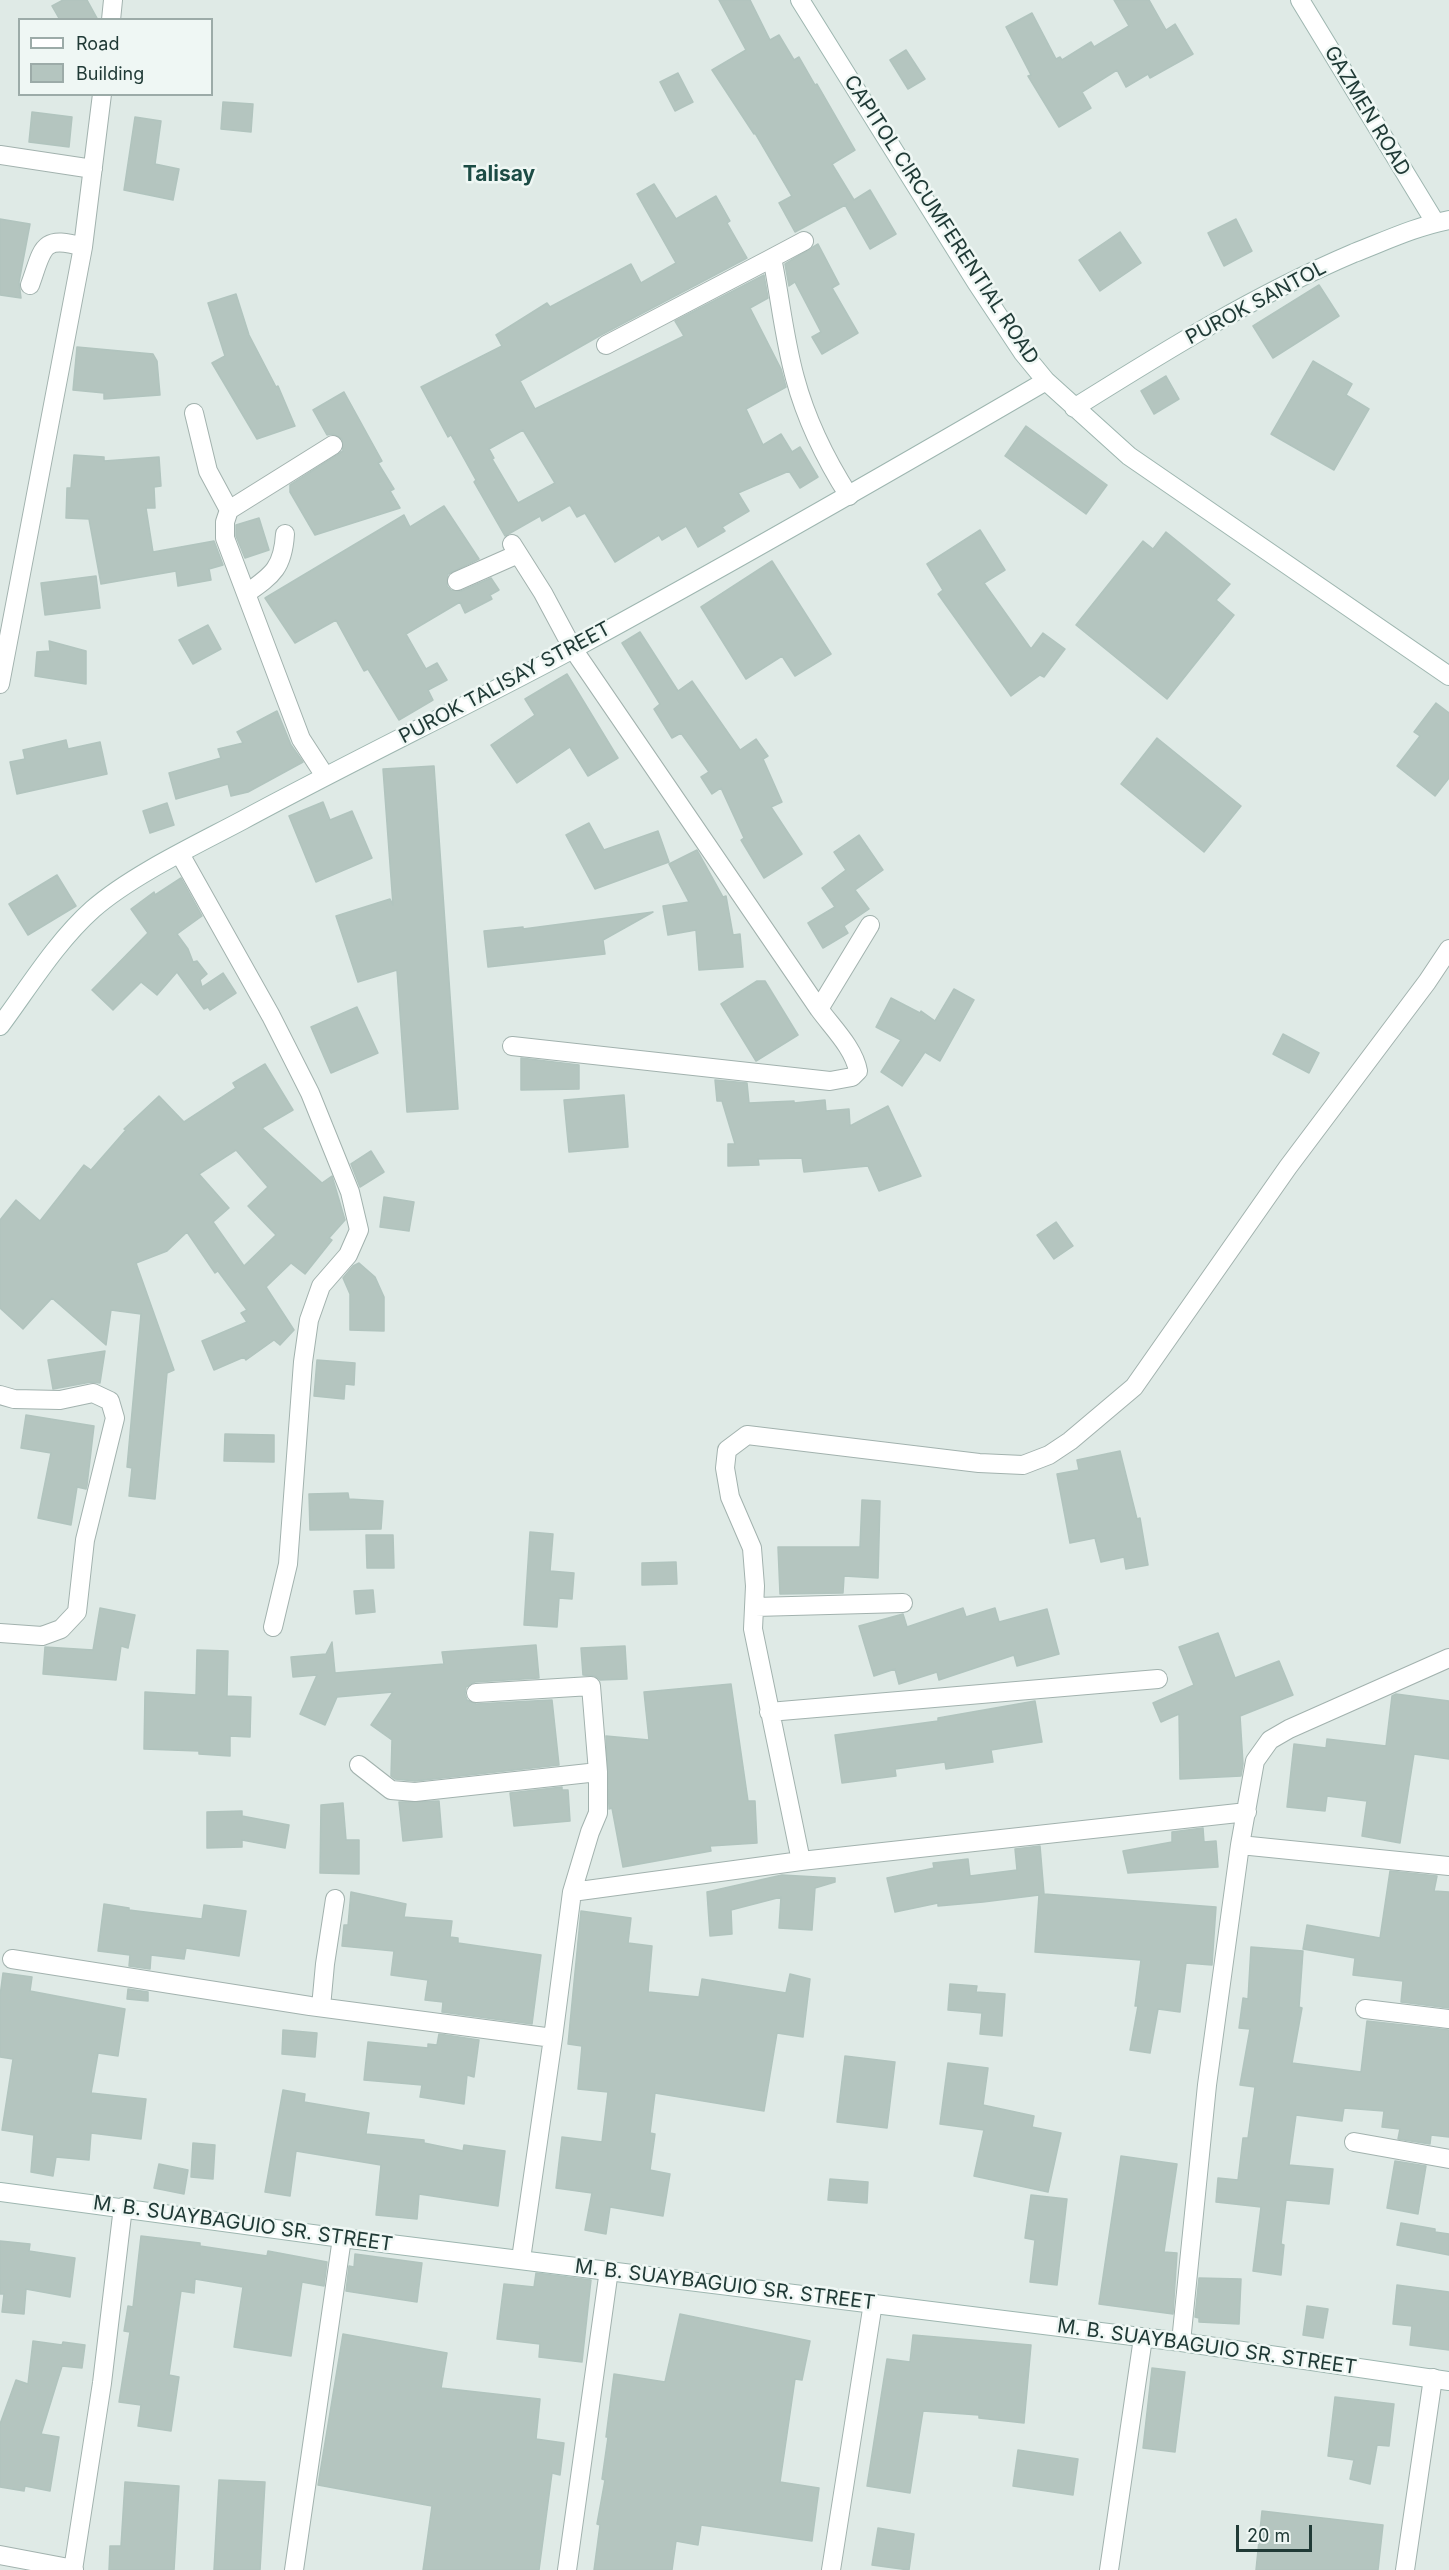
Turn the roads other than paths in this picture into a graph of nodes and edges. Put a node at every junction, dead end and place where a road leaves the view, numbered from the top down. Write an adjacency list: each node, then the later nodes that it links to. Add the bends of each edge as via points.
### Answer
1 (113, 0): 4 (street)
2 (800, 0): 14 (street, CAPITOL CIRCUMFERENTIAL ROAD, via 976,282)
3 (1300, 0): 8 (street, GAZMEN ROAD)
4 (111, 18)
5 (102, 96): 7 (street)
6 (0, 155): 7 (street)
7 (93, 169): 10 (street)
8 (1442, 221): 15 (street, PUROK SANTOL, via 1337,261 1260,296)
9 (804, 241): 11 (street)
10 (83, 247): 12 (street, via 65,241 44,248); 25 (street)
11 (772, 258): 13 (street); 18 (street, via 800,397)
12 (30, 285)
13 (606, 345)
14 (1046, 381): 15 (street, CAPITOL CIRCUMFERENTIAL ROAD); 18 (street, PUROK TALISAY STREET)
15 (1074, 408): 24 (street, CAPITOL CIRCUMFERENTIAL ROAD, via 1172,487)
16 (194, 413): 19 (street, via 208,471)
17 (333, 445): 19 (street)
18 (849, 496): 23 (street, PUROK TALISAY STREET)
19 (229, 510): 22 (street, via 225,538)
20 (285, 534): 22 (street, via 278,567)
21 (457, 581): 23 (street, via 515,549)
22 (247, 593): 26 (street, via 301,740)
23 (573, 649): 26 (street, PUROK TALISAY STREET); 30 (street)
24 (1449, 676)
25 (0, 684)
26 (325, 776): 27 (street, PUROK TALISAY STREET)
27 (180, 854): 31 (street, PUROK TALISAY STREET, via 93,910 60,945); 36 (street, via 310,1093 350,1192 359,1230 348,1255 321,1286 309,1320 288,1564)
28 (870, 925): 30 (street)
29 (1449, 949): 35 (street, via 1288,1167 1134,1387 1070,1441 1023,1465 747,1435 728,1450 725,1468 730,1497 752,1548)
30 (819, 1010): 32 (street, via 856,1063 858,1071 852,1077 830,1081)
31 (0, 1026)
32 (512, 1046)
33 (0, 1395): 37 (street, via 60,1400 93,1393 110,1401 115,1418 85,1540 77,1612 62,1629 42,1636)
34 (903, 1603): 35 (street)
35 (755, 1607): 41 (street, via 753,1629)
36 (273, 1627)
37 (0, 1633)
38 (1449, 1658): 44 (street, via 1270,1740 1255,1761)
39 (1158, 1679): 41 (street)
40 (476, 1693): 43 (street, via 591,1686)
41 (769, 1712): 46 (street)
42 (359, 1765): 43 (street, via 392,1790 415,1792)
43 (598, 1772): 48 (street, via 598,1813)
44 (1247, 1812): 45 (street); 46 (street)
45 (1240, 1845): 47 (street); 64 (street, via 1207,2085)
46 (801, 1861): 48 (street)
47 (1449, 1866)
48 (572, 1892): 54 (street)
49 (336, 1899): 51 (street)
50 (12, 1959): 51 (street)
51 (321, 2007): 54 (street)
52 (1365, 2009): 53 (street)
53 (1449, 2019)
54 (553, 2038): 60 (street)
55 (1354, 2142): 56 (street)
56 (1449, 2159)
57 (0, 2192): 58 (street, M. B. SUAYBAGUIO SR. STREET)
58 (123, 2207): 59 (street, M. B. SUAYBAGUIO SR. STREET); 67 (street)
59 (342, 2238): 60 (street, M. B. SUAYBAGUIO SR. STREET); 68 (street)
60 (521, 2259): 61 (street, M. B. SUAYBAGUIO SR. STREET)
61 (609, 2270): 62 (street, M. B. SUAYBAGUIO SR. STREET); 69 (street)
62 (873, 2303): 63 (street, M. B. SUAYBAGUIO SR. STREET); 70 (street)
63 (1143, 2338): 64 (street, M. B. SUAYBAGUIO SR. STREET); 71 (street)
64 (1181, 2342): 65 (street, M. B. SUAYBAGUIO SR. STREET)
65 (1441, 2379): 72 (street)
66 (0, 2555): 67 (street)
67 (74, 2570)
68 (294, 2570)
69 (567, 2570)
70 (831, 2570)
71 (1109, 2570)
72 (1405, 2570)

